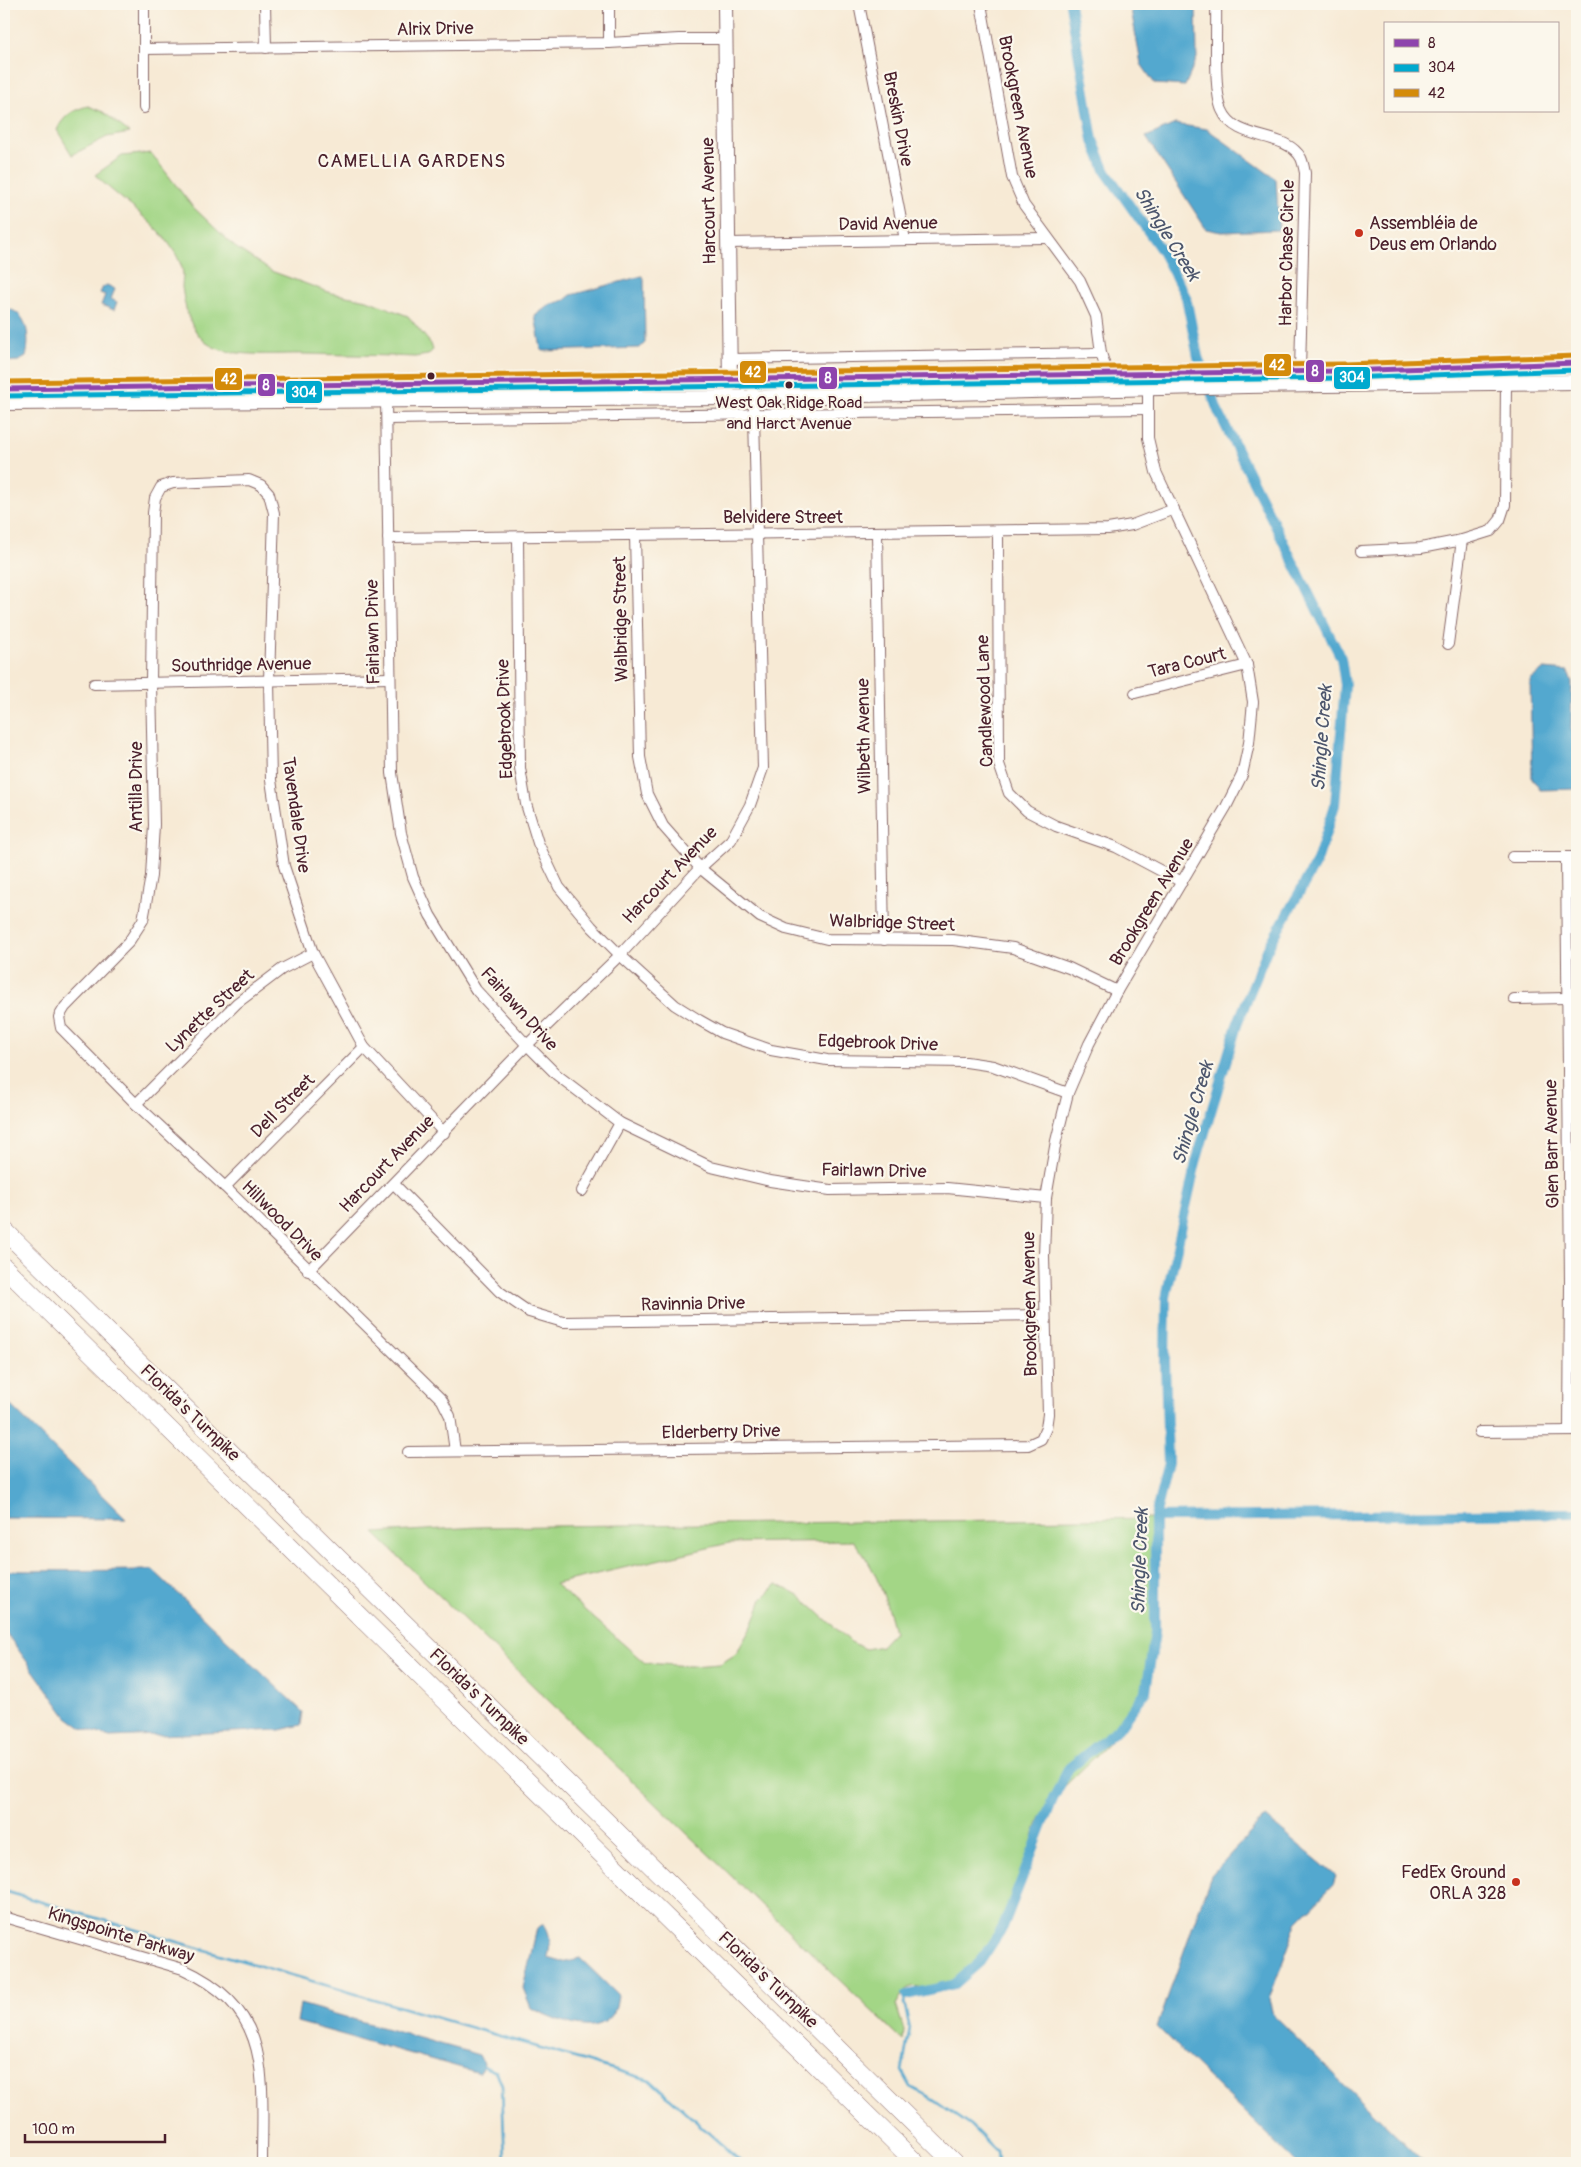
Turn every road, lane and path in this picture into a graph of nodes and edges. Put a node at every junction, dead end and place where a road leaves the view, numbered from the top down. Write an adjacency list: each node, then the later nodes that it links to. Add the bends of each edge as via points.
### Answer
1 (144, 4): 11 (street)
2 (265, 4): 10 (street)
3 (609, 4): 9 (street)
4 (725, 4): 8 (street, Harcourt Avenue)
5 (860, 4): 14 (street, Breskin Drive)
6 (981, 4): 13 (street, Brookgreen Avenue, via 1012,177 1024,205)
7 (1216, 4): 20 (street, Harbor Chase Circle, via 1218,93 1222,110 1231,123 1250,134 1270,138 1301,157 1305,173)
8 (726, 39): 9 (street, Alrix Drive); 15 (street, Harcourt Avenue)
9 (609, 43): 10 (street, Alrix Drive)
10 (266, 48): 11 (street, Alrix Drive)
11 (144, 49): 12 (street)
12 (144, 108)
13 (1047, 238): 14 (street, David Avenue); 16 (street, Brookgreen Avenue, via 1080,281 1096,316)
14 (904, 240): 15 (street, David Avenue)
15 (729, 243): 17 (street, Harcourt Avenue)
16 (1101, 353): 17 (street); 22 (street, Brookgreen Avenue)
17 (730, 359): 24 (street, Harcourt Avenue)
18 (1577, 363): 19 (street)
19 (1475, 367): 20 (street); 30 (street, via 1472,376 1423,376)
20 (1300, 371): 21 (street)
21 (1212, 372): 22 (street); 33 (street, via 1200,379 1150,381)
22 (1108, 373): 25 (street); 34 (street, via 1103,381 999,382)
23 (1577, 375): 27 (street, via 1546,374)
24 (730, 378): 25 (street); 26 (street); 36 (street, Harcourt Avenue)
25 (753, 378): 35 (street, Harcourt Avenue)
26 (503, 382): 31 (street); 37 (street, via 494,388 477,390 388,390)
27 (1538, 382): 28 (street); 29 (street)
28 (1577, 382)
29 (1506, 383): 30 (street); 51 (street, via 1505,505 1500,520 1491,531)
30 (1414, 385): 33 (street)
31 (61, 388): 32 (street); 38 (street)
32 (4, 389)
33 (1148, 389): 34 (street); 40 (street, Brookgreen Avenue)
34 (978, 393): 35 (street)
35 (754, 397): 36 (street); 41 (street, Harcourt Avenue)
36 (730, 398): 37 (street)
37 (386, 400): 38 (street); 42 (street, Fairlawn Drive)
38 (62, 402): 39 (street)
39 (4, 403)
40 (1148, 409): 41 (street); 43 (street, Brookgreen Avenue, via 1148,438 1156,472)
41 (754, 414): 42 (street); 46 (street, Harcourt Avenue)
42 (387, 419): 50 (street, Fairlawn Drive)
43 (1174, 509): 45 (street, Belvidere Street, via 1132,525 1108,529); 54 (street, Brookgreen Avenue)
44 (274, 513): 56 (street, Tavendale Drive); 57 (street, Antilla Drive, via 269,494 261,485 249,480 173,483 161,488 153,513)
45 (998, 531): 47 (street, Belvidere Street); 64 (street, Candlewood Lane, via 1000,764 1009,793 1026,810 1049,822 1116,847)
46 (757, 533): 47 (street, Belvidere Street); 48 (street, Belvidere Street); 63 (street, Harcourt Avenue, via 763,768 750,805 731,840)
47 (877, 533): 65 (street, Wilbeth Avenue)
48 (635, 535): 49 (street, Belvidere Street); 63 (street, Walbridge Street, via 640,757 647,794 663,826)
49 (518, 537): 50 (street, Belvidere Street); 67 (street, Edgebrook Drive, via 520,768 526,804 538,843 559,887)
50 (388, 538): 55 (street, Fairlawn Drive)
51 (1462, 540): 52 (street, via 1421,548); 53 (street)
52 (1361, 551)
53 (1448, 644)
54 (1247, 665): 59 (street, Tara Court); 64 (street, Brookgreen Avenue, via 1253,702 1242,775)
55 (390, 678): 56 (street, Southridge Avenue); 72 (street, Fairlawn Drive, via 392,773 401,833 414,877 430,915 476,990)
56 (269, 681): 57 (street, Southridge Avenue); 66 (street, Tavendale Drive, via 271,780 284,866)
57 (152, 683): 58 (street, Southridge Avenue); 71 (street, Antilla Drive, via 154,824 152,876 143,920 128,943 65,1007 59,1017)
58 (94, 684)
59 (1135, 693)
60 (1512, 857): 61 (street)
61 (1566, 857): 62 (street); 69 (street, Glen Barr Avenue)
62 (1577, 857)
63 (700, 868): 65 (street, Walbridge Street, via 760,917 786,928 827,938); 67 (street, Harcourt Avenue)
64 (1182, 882): 68 (street, Brookgreen Avenue)
65 (884, 940): 68 (street, Walbridge Street, via 954,940 1012,948 1069,968)
66 (313, 953): 73 (street, Tavendale Drive); 75 (street, Lynette Street, via 282,969 238,1002)
67 (620, 956): 72 (street, Harcourt Avenue); 74 (street, Edgebrook Drive, via 690,1015 722,1033 772,1050 827,1060 966,1062 992,1066)
68 (1116, 992): 74 (street, Brookgreen Avenue)
69 (1566, 998): 70 (street); 78 (street, Glen Barr Avenue)
70 (1514, 999)
71 (61, 1028): 75 (street, Hillwood Drive)
72 (527, 1045): 76 (street, Fairlawn Drive, via 557,1075); 77 (street, Harcourt Avenue)
73 (364, 1047): 77 (street, Tavendale Drive); 80 (street, Dell Street)
74 (1068, 1093): 82 (street, Brookgreen Avenue)
75 (136, 1104): 80 (street, Hillwood Drive)
76 (620, 1123): 81 (street); 82 (street, Fairlawn Drive, via 711,1167 770,1181 830,1190 947,1188)
77 (444, 1133): 79 (street, Harcourt Avenue)
78 (1573, 1175): 86 (street, Glen Barr Avenue)
79 (394, 1184): 85 (street, Harcourt Avenue); 87 (street, Ravinnia Drive, via 500,1292 529,1312 563,1322)
80 (225, 1188): 85 (street, Hillwood Drive)
81 (582, 1191)
82 (1046, 1198): 87 (street, Brookgreen Avenue)
83 (4, 1230): 94 (highway, Florida's Turnpike)
84 (4, 1267): 96 (highway, Florida's Turnpike)
85 (308, 1271): 91 (street, Hillwood Drive, via 442,1400 450,1416)
86 (1574, 1283): 88 (street, Glen Barr Avenue)
87 (1045, 1314): 90 (street, Brookgreen Avenue, via 1048,1414 1046,1428)
88 (1573, 1431): 89 (street)
89 (1479, 1432)
90 (1035, 1443): 91 (street, Elderberry Drive)
91 (455, 1451): 92 (street, Elderberry Drive)
92 (408, 1452)
93 (4, 1917): 95 (street, Kingspointe Parkway, via 183,1969 206,1979 228,1998 244,2017 256,2043 262,2072)
94 (950, 2159)
95 (262, 2163)
96 (916, 2163)

